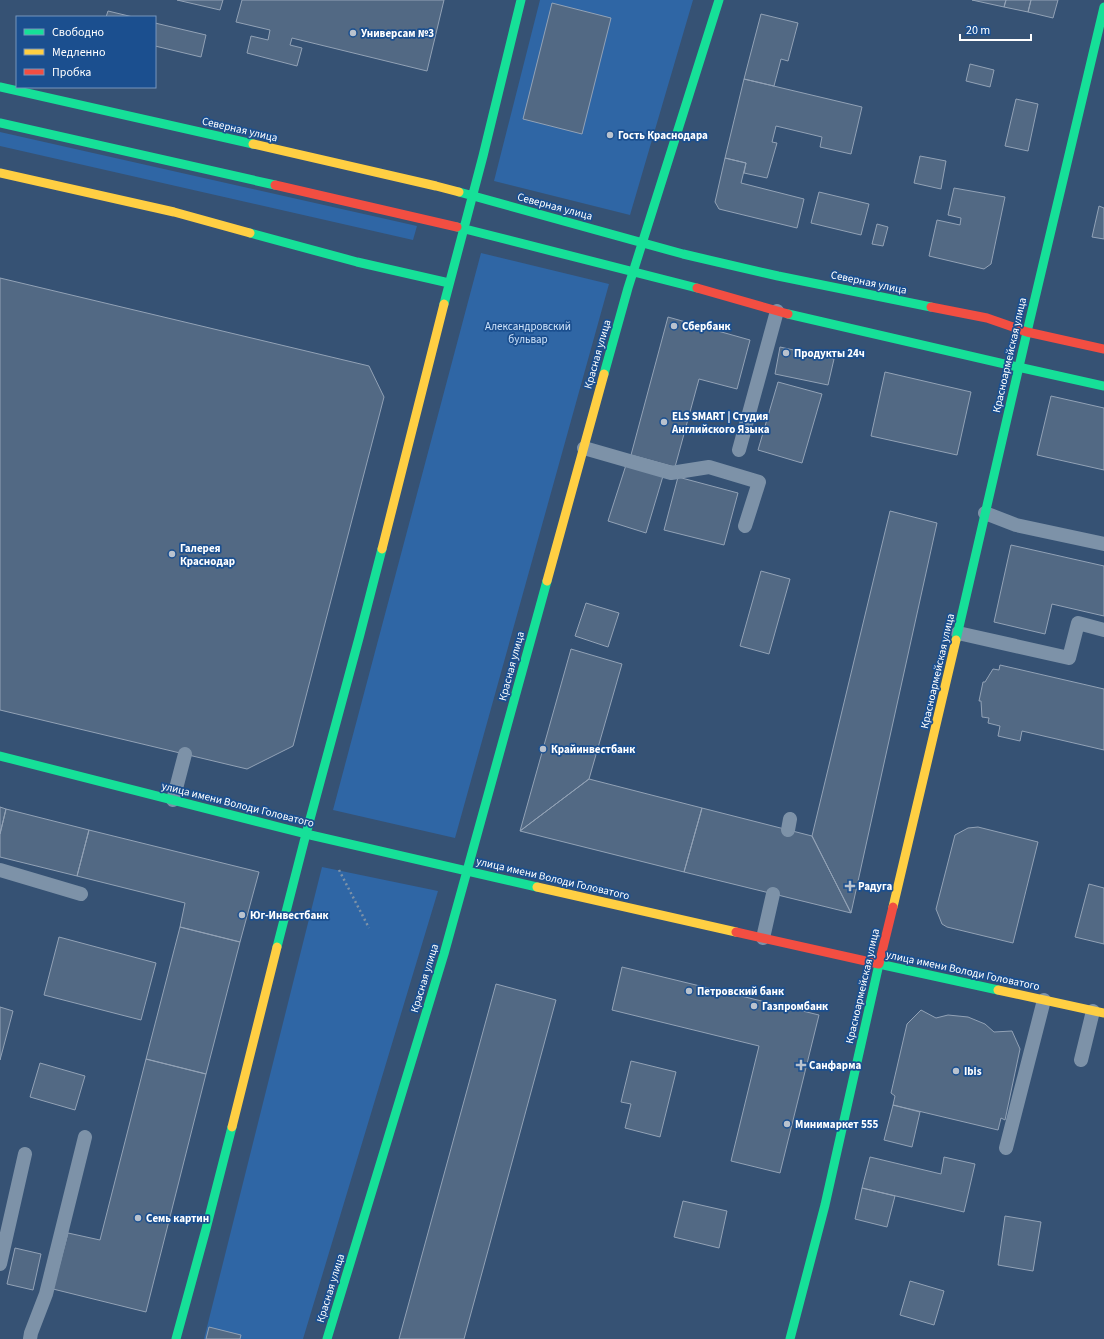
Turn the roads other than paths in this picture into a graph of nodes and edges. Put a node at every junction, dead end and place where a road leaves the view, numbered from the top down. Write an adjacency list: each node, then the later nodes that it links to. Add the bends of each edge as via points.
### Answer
1 (521, 0): 7 (main road)
2 (719, 0): 9 (main road, Красная улица)
3 (1104, 7): 13 (main road, Красноармейская улица)
4 (0, 87): 7 (main road, Северная улица)
5 (0, 123): 8 (main road)
6 (0, 173): 11 (main road, via 174,212 356,262)
7 (472, 195): 8 (main road); 9 (main road, Северная улица)
8 (463, 228): 10 (main road); 11 (main road)
9 (643, 243): 10 (main road, Красная улица); 13 (main road, Северная улица, via 778,276 987,318)
10 (633, 272): 12 (main road); 17 (main road, Красная улица)
11 (449, 283): 27 (main road)
12 (777, 311): 15 (main road); 18 (lane)
13 (1027, 332): 14 (main road, Северная улица); 15 (main road, Красноармейская улица)
14 (1104, 349)
15 (1018, 367): 16 (main road); 19 (main road, Красноармейская улица)
16 (1104, 386)
17 (584, 448): 20 (lane, via 671,473 709,467 759,482); 29 (main road, Красная улица)
18 (739, 450)
19 (985, 514): 21 (lane, via 1016,525); 23 (main road, Красноармейская улица)
20 (745, 526)
21 (1104, 544)
22 (1104, 630): 23 (lane, via 1078,623 1069,658)
23 (958, 633): 33 (main road, Красноармейская улица)
24 (185, 754): 26 (lane)
25 (0, 756): 26 (main road, улица имени Володи Головатого)
26 (173, 800): 27 (main road, улица имени Володи Головатого)
27 (306, 834): 29 (main road, улица имени Володи Головатого); 42 (main road)
28 (0, 870): 30 (lane)
29 (467, 871): 32 (main road, улица имени Володи Головатого); 43 (main road, Красная улица)
30 (81, 894)
31 (774, 894): 32 (lane)
32 (763, 938): 33 (main road, улица имени Володи Головатого)
33 (879, 964): 34 (main road, улица имени Володи Головатого); 44 (main road, Красноармейская улица, via 824,1205)
34 (1044, 1000): 35 (main road, улица имени Володи Головатого); 38 (lane)
35 (1098, 1012): 36 (lane)
36 (1081, 1060)
37 (85, 1136): 41 (lane, via 46,1294)
38 (1006, 1148)
39 (25, 1154): 40 (lane)
40 (0, 1264)
41 (30, 1339)
42 (176, 1339)
43 (327, 1339)
44 (790, 1339)

